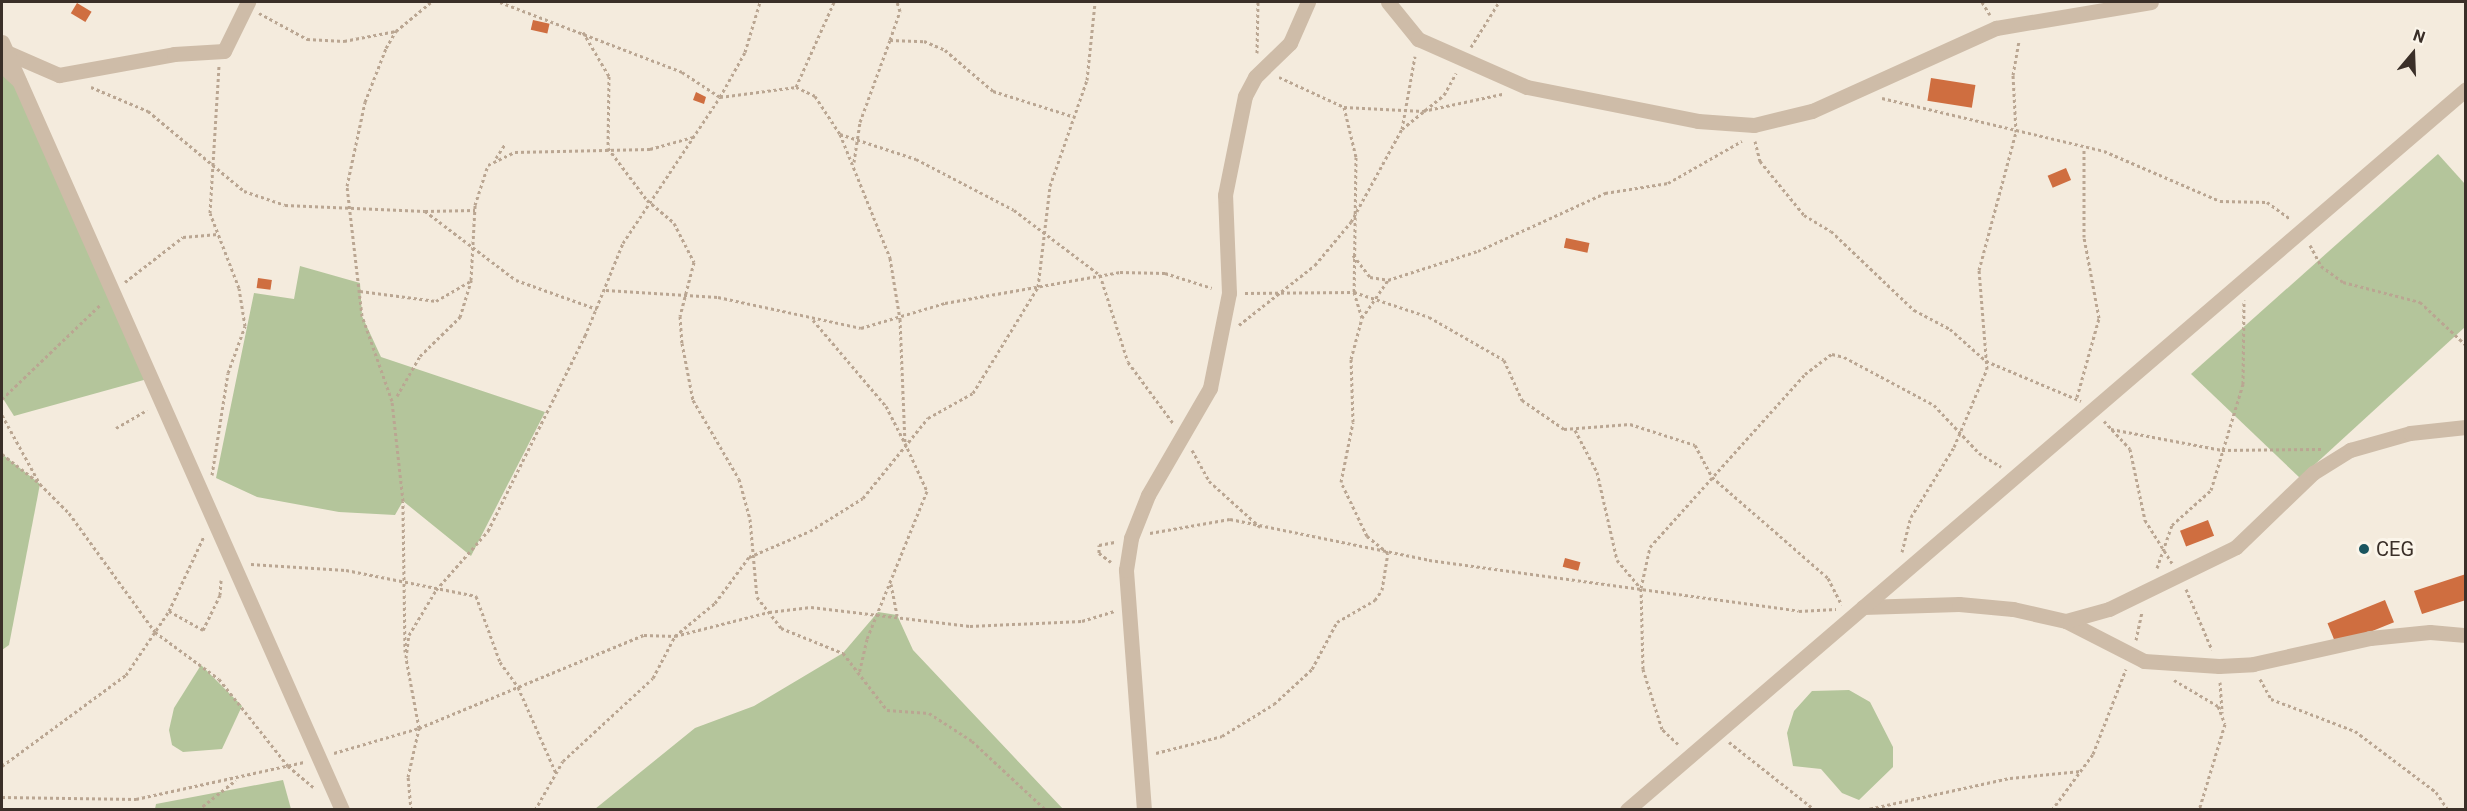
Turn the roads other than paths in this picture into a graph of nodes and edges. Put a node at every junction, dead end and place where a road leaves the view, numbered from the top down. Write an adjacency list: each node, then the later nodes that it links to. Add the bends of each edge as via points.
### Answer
1 (1308, 2): 12 (street, via 1290,43 1255,77 1236,129 1225,195 1229,293 1223,338 1210,388 1149,495 1131,538 1126,570)
2 (1388, 2): 3 (street, via 1418,39 1462,62 1527,87 1698,121 1754,125 1780,123 1986,32 2022,22)
3 (2151, 2)
4 (248, 3): 5 (street, via 224,51 174,54 59,75)
5 (3, 53): 11 (street, via 24,85 210,512 227,568)
6 (2466, 89): 8 (street)
7 (2466, 427): 9 (street, via 2410,433 2350,450 2313,473 2236,547 2109,609)
8 (1863, 607): 9 (street, via 1959,604); 13 (street)
9 (2066, 621): 10 (street, via 2144,661 2218,666 2253,664 2370,638 2430,632)
10 (2466, 635)
11 (342, 810)
12 (1144, 810)
13 (1627, 810)

